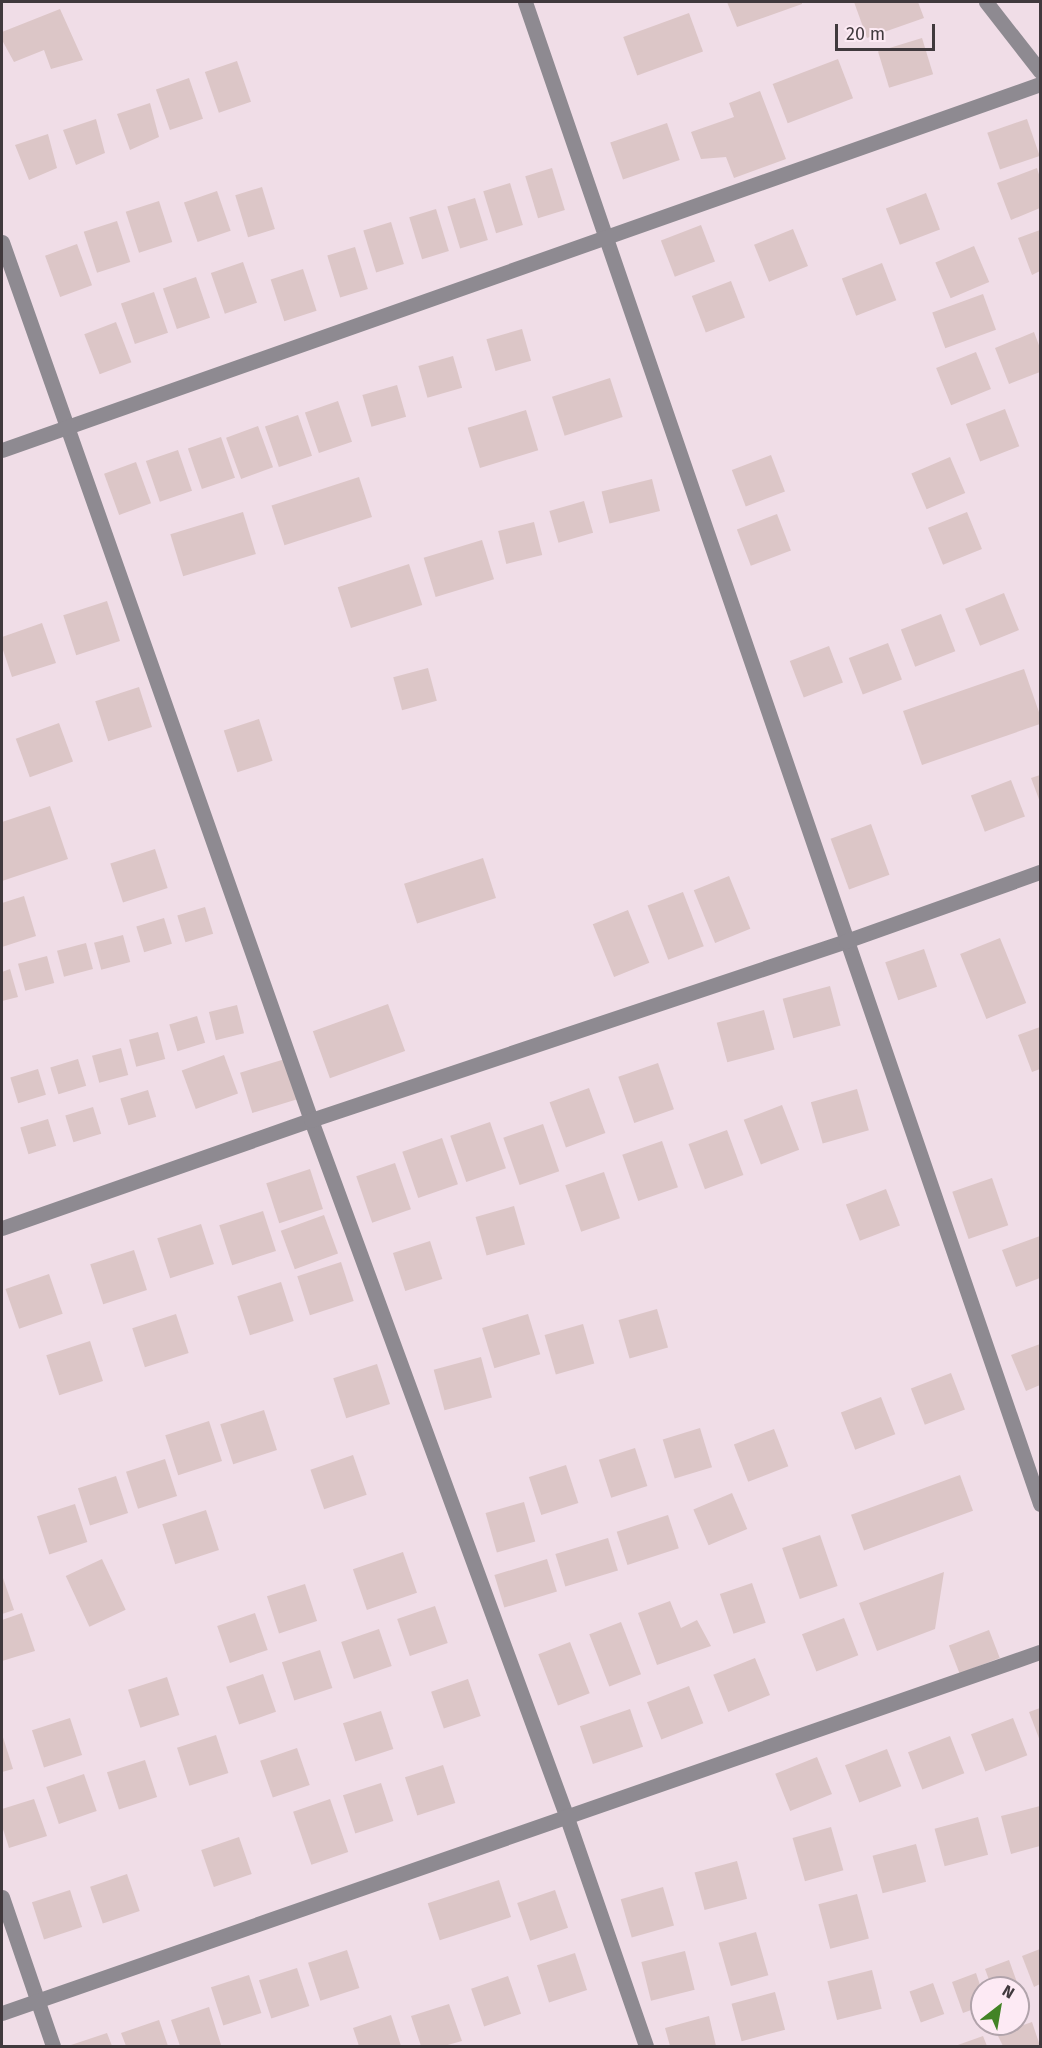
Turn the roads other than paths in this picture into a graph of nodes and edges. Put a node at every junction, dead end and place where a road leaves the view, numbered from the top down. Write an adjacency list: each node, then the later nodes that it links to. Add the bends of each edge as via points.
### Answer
1 (525, 2): 5 (street)
2 (986, 2): 3 (street)
3 (1041, 71)
4 (1041, 84): 5 (street)
5 (607, 238): 7 (street); 10 (street)
6 (2, 242): 7 (street)
7 (65, 428): 8 (street); 11 (street)
8 (2, 450)
9 (1041, 872): 10 (street)
10 (846, 941): 11 (street); 13 (street)
11 (311, 1120): 12 (street); 15 (street)
12 (2, 1228)
13 (1041, 1504)
14 (1041, 1652): 15 (street)
15 (566, 1815): 17 (street); 20 (street)
16 (2, 1897): 17 (street)
17 (37, 2001): 18 (street); 19 (street)
18 (2, 2013)
19 (53, 2046)
20 (646, 2046)

